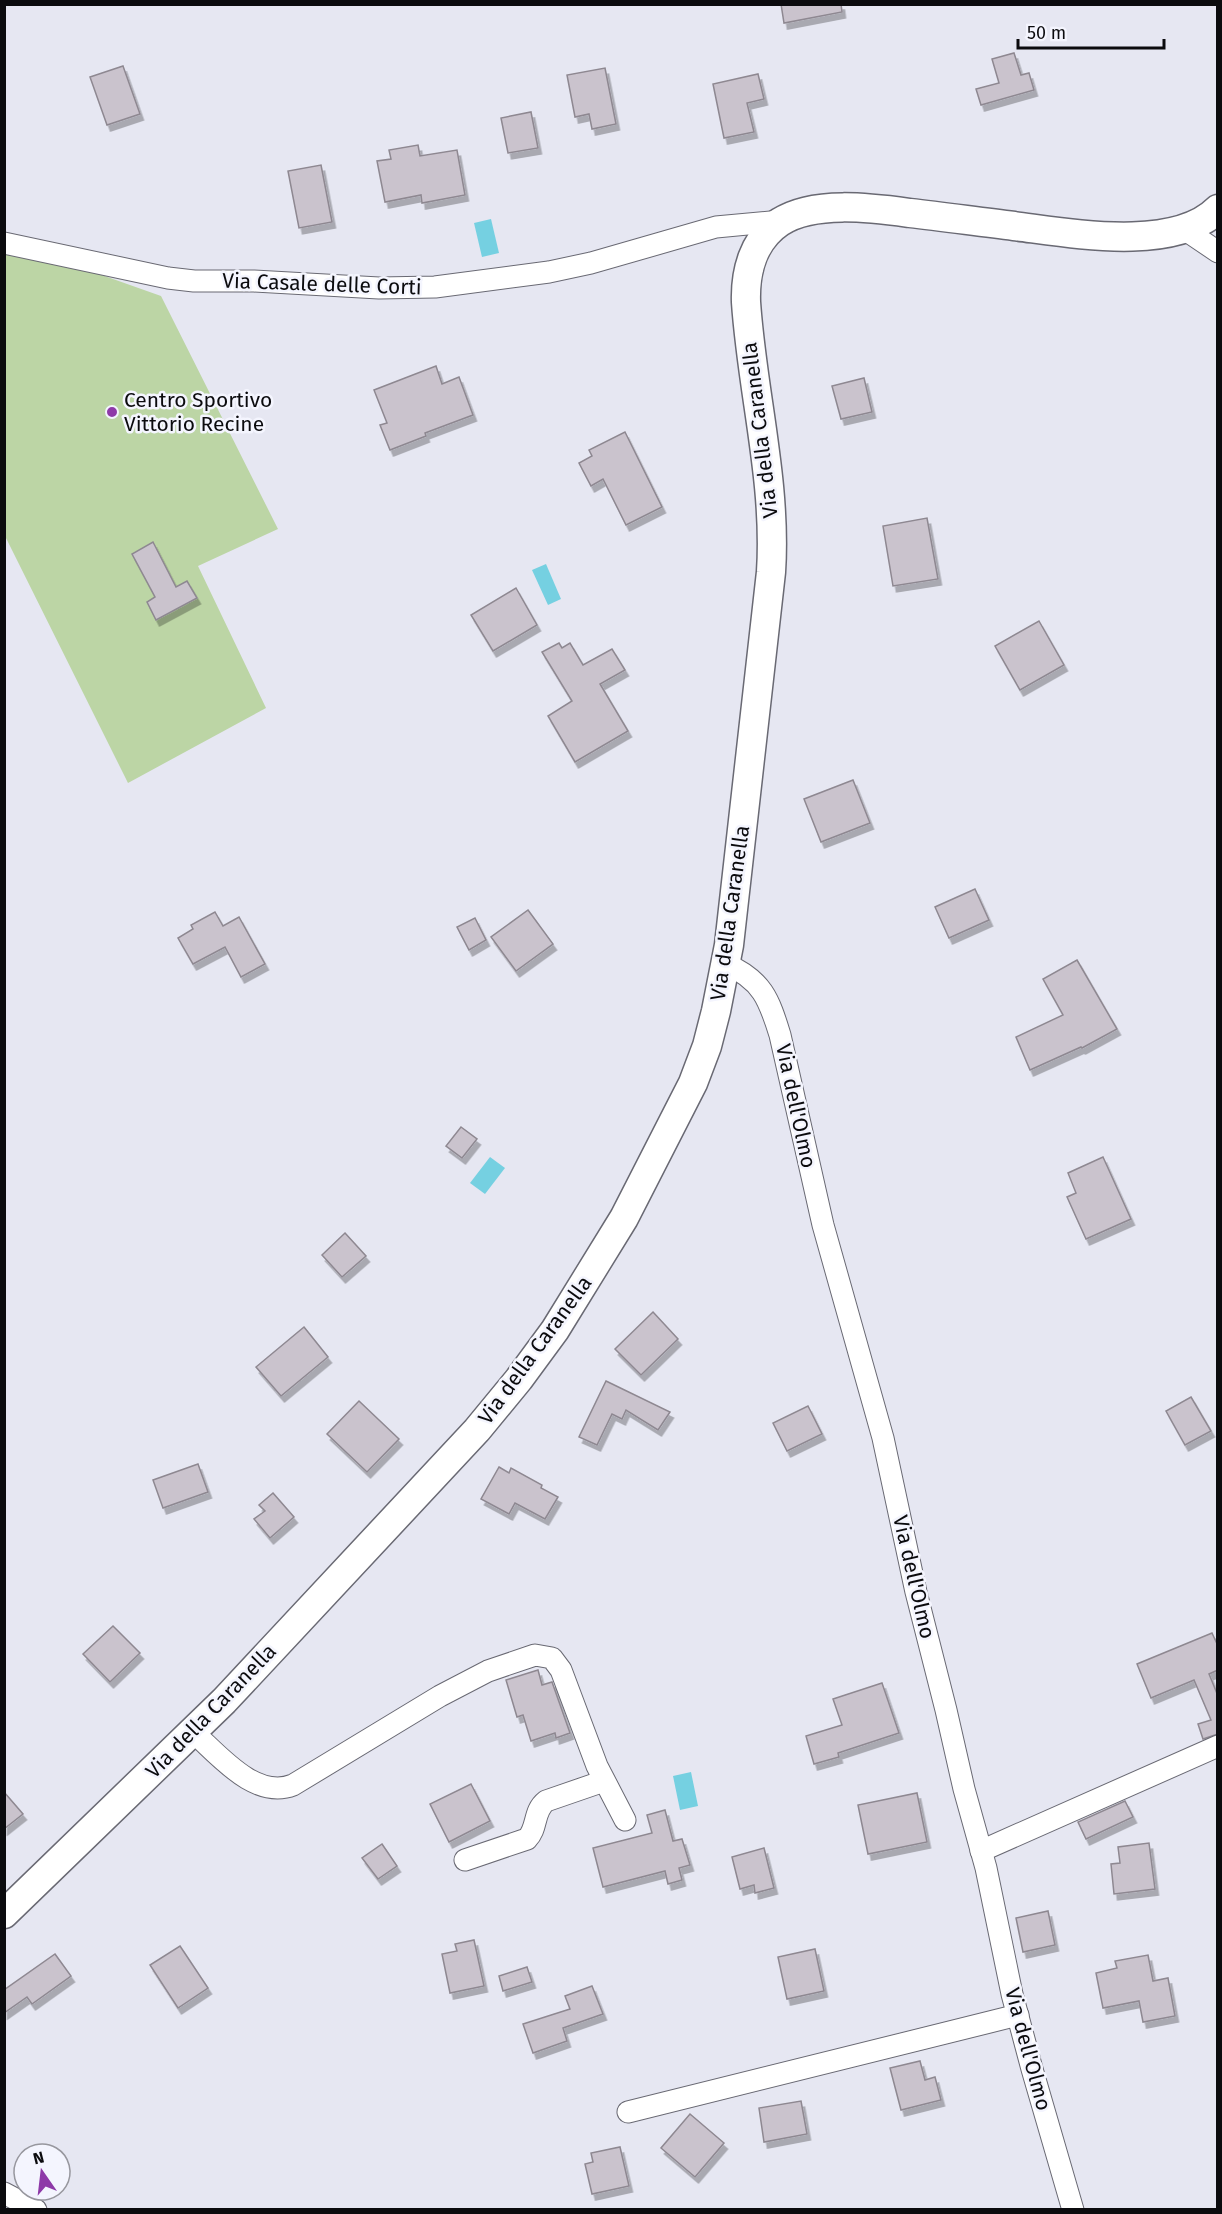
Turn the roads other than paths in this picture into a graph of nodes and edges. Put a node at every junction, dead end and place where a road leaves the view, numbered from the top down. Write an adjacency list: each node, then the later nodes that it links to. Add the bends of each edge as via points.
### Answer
1 (1218, 209): 3 (main road, Via della Caranella)
2 (781, 221): 3 (main road, Via della Caranella, via 812,211 863,208 1090,234 1149,235); 4 (street, Via Casale delle Corti, via 716,227 549,272 413,288 177,279); 6 (main road, Via della Caranella, via 760,241 746,283 768,479 772,552)
3 (1184, 229): 5 (street)
4 (4, 243)
5 (1218, 252)
6 (726, 964): 7 (main road, Via della Caranella, via 707,1046 686,1098 624,1218 555,1329 463,1446); 11 (street, Via dell'Olmo, via 759,986 780,1035 815,1192 878,1419 919,1607)
7 (192, 1732): 9 (street, via 249,1780 281,1789 481,1674 542,1655 552,1658 561,1670); 13 (main road, Via della Caranella)
8 (1218, 1746): 11 (street)
9 (604, 1782): 10 (street); 12 (street, via 546,1801 539,1808 527,1839)
10 (625, 1820)
11 (981, 1851): 14 (street, Via dell'Olmo)
12 (465, 1860)
13 (4, 1914)
14 (1018, 2015): 15 (street); 18 (street, Via dell'Olmo)
15 (628, 2112)
16 (4, 2193): 17 (street)
17 (36, 2210)
18 (1073, 2210)

